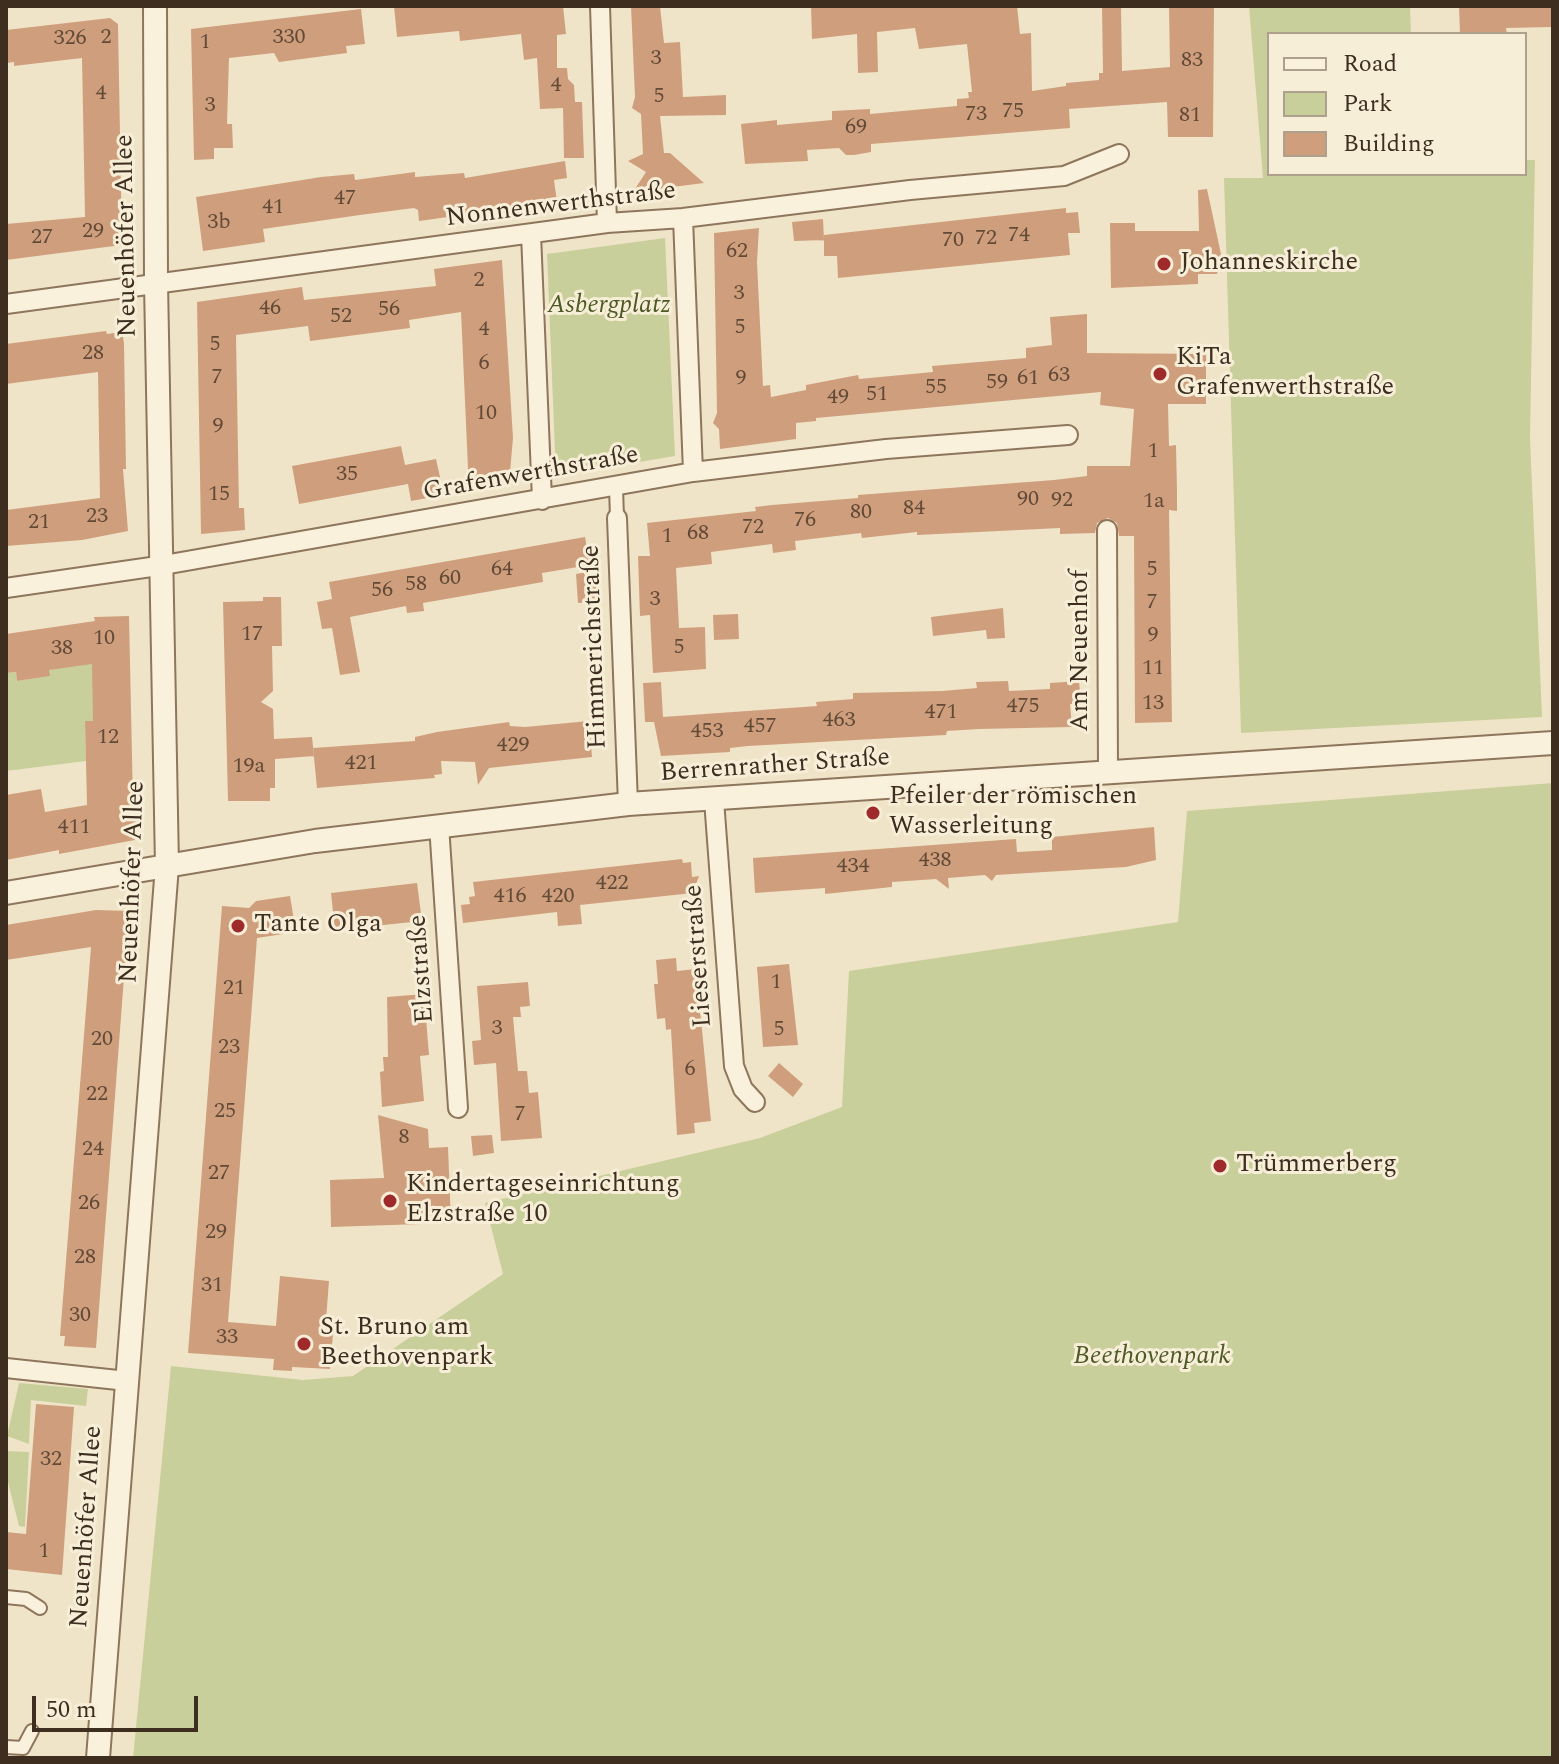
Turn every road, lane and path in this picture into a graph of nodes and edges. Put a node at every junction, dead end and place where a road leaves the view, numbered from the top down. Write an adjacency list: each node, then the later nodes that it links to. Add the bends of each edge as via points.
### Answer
1 (155, 6): 7 (street, Neuenhöfer Allee)
2 (600, 6): 5 (street)
3 (1119, 154): 4 (street, Nonnenwerthstraße, via 1064,176)
4 (683, 218): 5 (street, Nonnenwerthstraße); 10 (street)
5 (607, 223): 6 (street, Nonnenwerthstraße)
6 (531, 234): 7 (street, Nonnenwerthstraße); 12 (street)
7 (152, 284): 8 (street, Nonnenwerthstraße); 15 (street, Neuenhöfer Allee)
8 (6, 304)
9 (1068, 435): 10 (street, Grafenwerthstraße)
10 (693, 472): 11 (street, Grafenwerthstraße)
11 (616, 487): 12 (street, Grafenwerthstraße); 13 (street, Himmerichstraße)
12 (542, 500): 15 (street, Grafenwerthstraße)
13 (617, 518): 20 (street, Himmerichstraße)
14 (1107, 530): 18 (street, Am Neuenhof)
15 (163, 565): 16 (street, Grafenwerthstraße); 22 (street, Neuenhöfer Allee)
16 (6, 588)
17 (1553, 743): 18 (street, Berrenrather Straße)
18 (1108, 771): 19 (street, Berrenrather Straße)
19 (714, 800): 20 (street, Berrenrather Straße); 24 (street, Lieserstraße, via 734,1066)
20 (628, 804): 21 (street, Berrenrather Straße)
21 (439, 825): 22 (street, Berrenrather Straße); 25 (street, Elzstraße)
22 (167, 866): 23 (street, Berrenrather Straße); 27 (street, Neuenhöfer Allee)
23 (6, 893)
24 (755, 1102)
25 (458, 1108)
26 (6, 1368): 27 (street)
27 (127, 1381): 32 (street, Neuenhöfer Allee)
28 (6, 1597): 29 (street, via 26,1599)
29 (40, 1608)
30 (32, 1731): 31 (street, via 23,1748)
31 (6, 1747)
32 (98, 1758)

